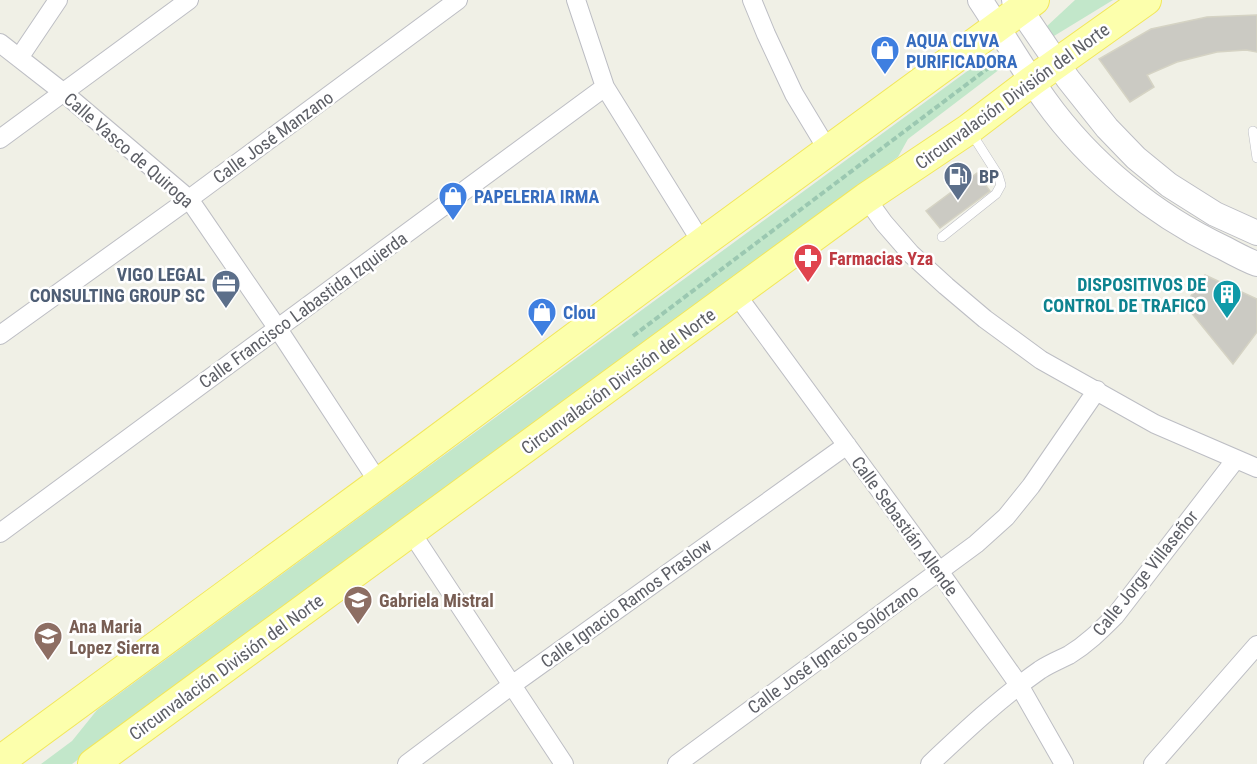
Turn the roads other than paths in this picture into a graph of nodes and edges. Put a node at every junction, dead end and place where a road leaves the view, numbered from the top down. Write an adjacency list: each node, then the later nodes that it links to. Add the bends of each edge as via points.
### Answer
1 (58, 0): 10 (street)
2 (189, 0): 14 (street)
3 (458, 0): 21 (street, Calle José Manzano)
4 (576, 0): 13 (street)
5 (752, 0): 18 (street, via 794,94)
6 (980, 0): 8 (street)
7 (1146, 0): 11 (main road, Circunvalación División del Norte)
8 (1017, 9): 11 (street); 12 (street); 18 (main road)
9 (0, 43): 10 (street, Calle Vasco de Quiroga)
10 (19, 58): 14 (street, Calle Vasco de Quiroga)
11 (1057, 63): 12 (main road, Circunvalación División del Norte); 22 (street, via 1107,128 1136,158 1215,214)
12 (1032, 81): 15 (main road, Circunvalación División del Norte); 25 (street, via 1084,148 1118,180 1203,238)
13 (606, 87): 24 (street); 27 (street, Calle Francisco Labastida Izquierda)
14 (64, 93): 17 (street); 21 (street, Calle Vasco de Quiroga)
15 (969, 129): 20 (main road, Circunvalación División del Norte); 23 (lane, via 1001,185 996,194)
16 (1253, 131): 19 (lane)
17 (0, 138)
18 (829, 152): 24 (main road)
19 (1257, 158)
20 (866, 198): 26 (main road, Circunvalación División del Norte); 29 (street, via 911,254 969,306 1041,360)
21 (189, 199): 27 (street, Calle Vasco de Quiroga); 28 (street, Calle José Manzano)
22 (1257, 233)
23 (942, 237)
24 (702, 243): 33 (main road)
25 (1257, 264)
26 (736, 294): 30 (street, Calle Sebastián Allende); 34 (main road, Circunvalación División del Norte)
27 (278, 328): 33 (street, Calle Vasco de Quiroga); 35 (street, Calle Francisco Labastida Izquierda)
28 (0, 335)
29 (1097, 390): 31 (street, via 1155,424); 36 (street, Calle José Ignacio Solórzano, via 1006,517)
30 (846, 445): 36 (street, Calle Sebastián Allende); 38 (street, Calle Ignacio Ramos Praslow)
31 (1236, 459): 32 (street); 39 (street, Calle Jorge Villaseñor, via 1093,639)
32 (1257, 468)
33 (379, 483): 40 (main road)
34 (411, 532): 38 (street); 41 (main road, Circunvalación División del Norte)
35 (0, 533)
36 (939, 571): 39 (street, Calle Sebastián Allende); 44 (street, Calle José Ignacio Solórzano)
37 (1257, 645): 47 (street)
38 (512, 685): 42 (street, Calle Ignacio Ramos Praslow); 43 (street)
39 (1019, 685): 45 (street, Calle Jorge Villaseñor); 46 (street, Calle Sebastián Allende)
40 (0, 761)
41 (93, 764)
42 (407, 764)
43 (564, 764)
44 (677, 764)
45 (930, 764)
46 (1064, 764)
47 (1153, 764)

